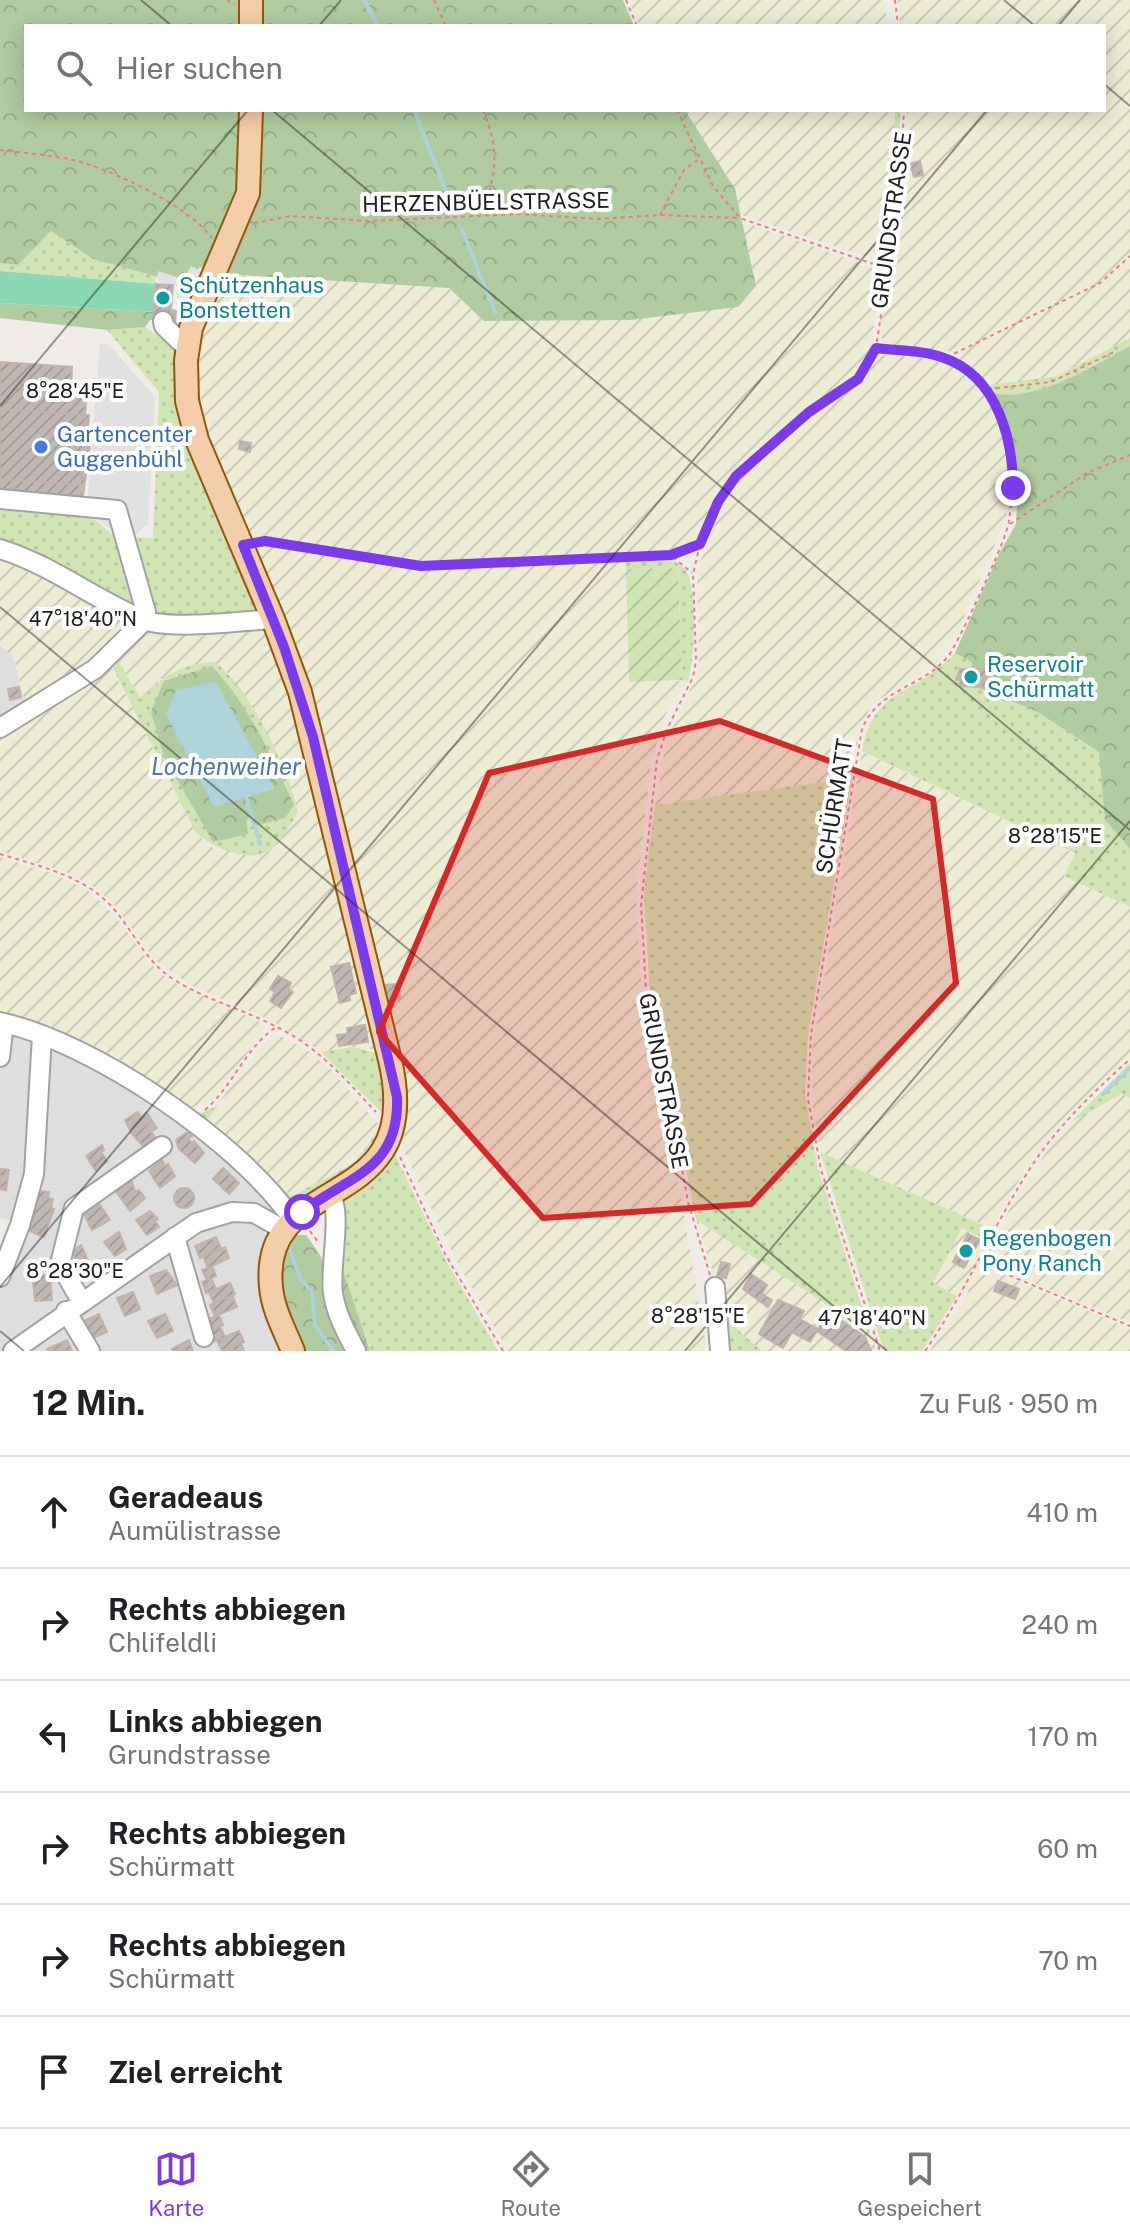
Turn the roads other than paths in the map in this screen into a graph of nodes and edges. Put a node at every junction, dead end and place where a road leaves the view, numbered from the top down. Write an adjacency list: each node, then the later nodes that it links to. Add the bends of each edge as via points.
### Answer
1 (251, 0): 2 (main road)
2 (251, 24)
3 (251, 112): 5 (main road, via 250,178 196,314)
4 (163, 321): 5 (street)
5 (188, 349): 8 (main road, via 186,392 196,436)
6 (0, 499): 9 (street, via 117,510)
7 (0, 549): 9 (street)
8 (273, 619): 9 (street); 15 (main road, via 313,737 397,1097 392,1136 371,1168)
9 (145, 620): 10 (street, via 95,669 18,708)
10 (0, 728)
11 (2, 1022): 12 (street); 13 (street)
12 (42, 1035): 16 (street, via 184,1112 276,1195); 18 (street, via 34,1174)
13 (0, 1057)
14 (162, 1146): 20 (street, via 74,1208 60,1264)
15 (330, 1194): 16 (main road); 25 (street, via 336,1208 335,1307)
16 (296, 1227): 17 (street, via 232,1212 196,1223); 24 (main road, via 273,1256 271,1289)
17 (175, 1237): 20 (street); 21 (street)
18 (0, 1277)
19 (715, 1287): 26 (street)
20 (74, 1306): 22 (street); 23 (street)
21 (204, 1337)
22 (13, 1351)
23 (90, 1351)
24 (293, 1351)
25 (356, 1351)
26 (720, 1351)

